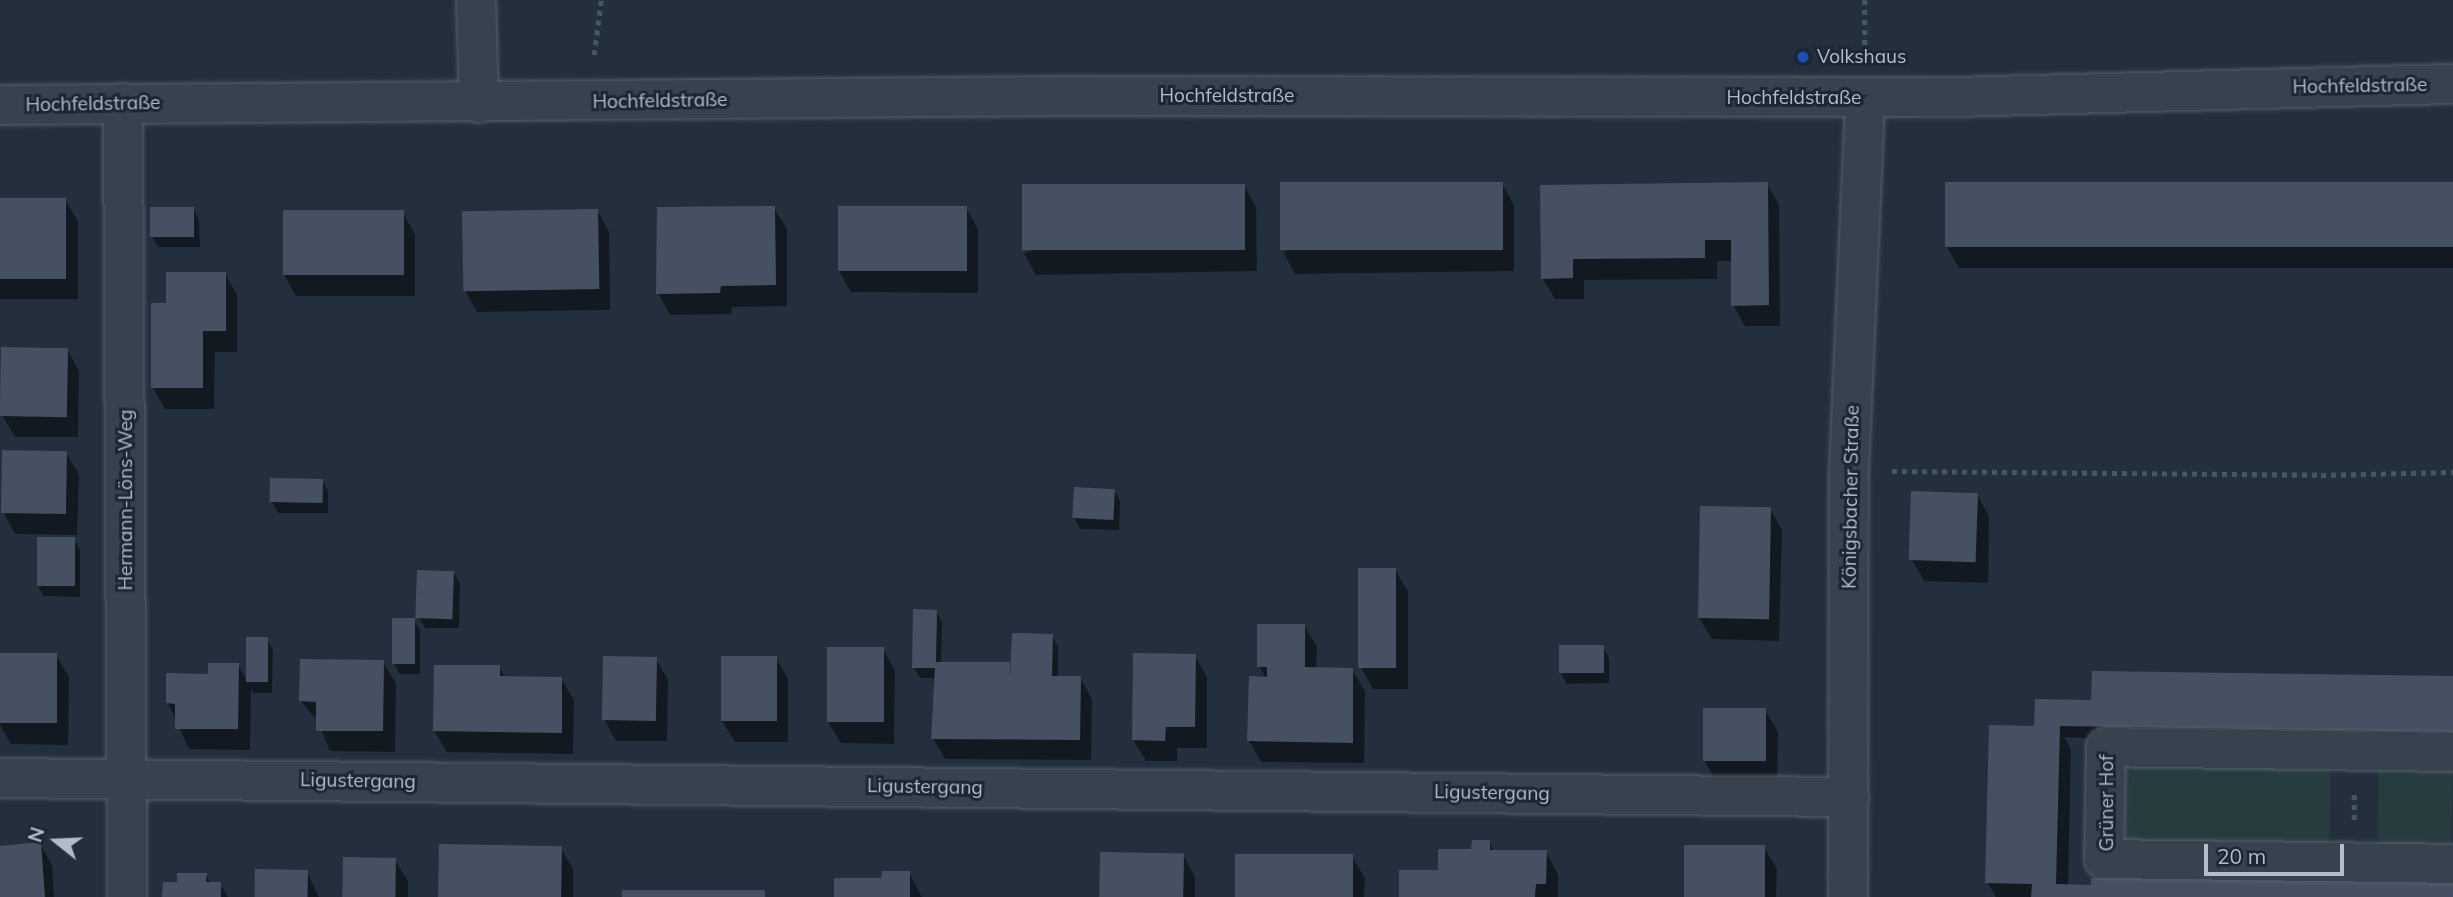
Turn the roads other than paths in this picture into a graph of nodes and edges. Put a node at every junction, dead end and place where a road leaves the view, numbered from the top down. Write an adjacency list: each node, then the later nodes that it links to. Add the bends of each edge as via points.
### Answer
1 (476, 0): 5 (street)
2 (2453, 84): 3 (street, Hochfeldstraße)
3 (1865, 97): 5 (street, Hochfeldstraße, via 1395,95); 10 (street, Königsbacher Straße, via 1849,470)
4 (123, 103): 5 (street, Hochfeldstraße); 6 (street, Hochfeldstraße); 9 (street, Hermann-Löns-Weg)
5 (479, 103)
6 (0, 105)
7 (2453, 752): 11 (street, Grüner Hof, via 2106,747 2104,859)
8 (0, 778): 9 (street, Ligustergang)
9 (127, 779): 10 (street, Ligustergang); 12 (street, Hermann-Löns-Weg)
10 (1849, 797): 13 (street, Königsbacher Straße)
11 (2453, 864)
12 (127, 897)
13 (1848, 897)

